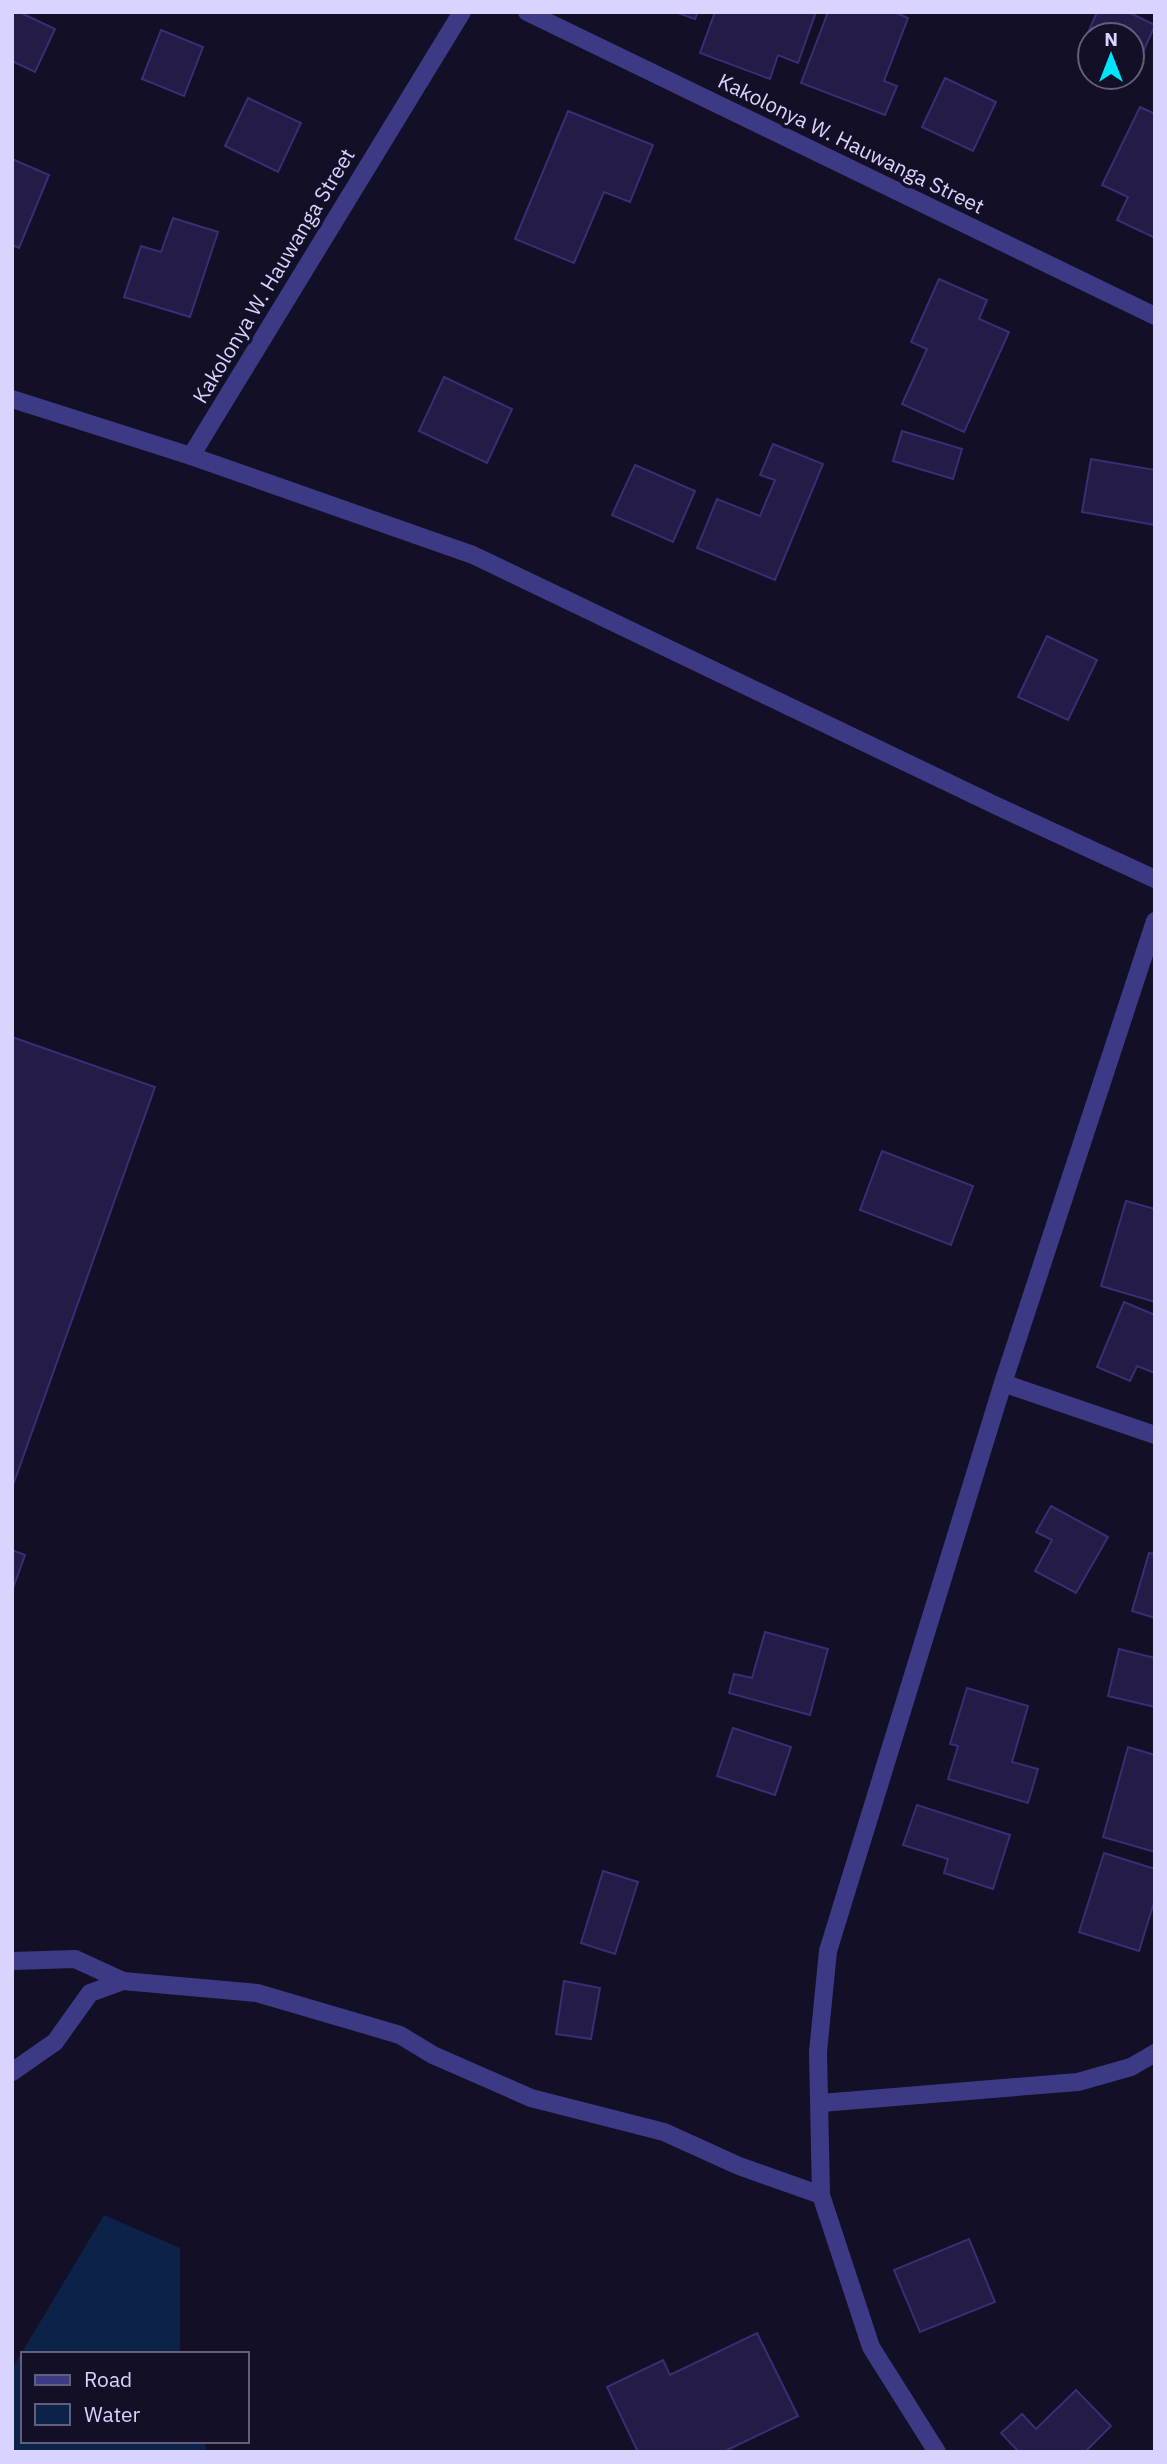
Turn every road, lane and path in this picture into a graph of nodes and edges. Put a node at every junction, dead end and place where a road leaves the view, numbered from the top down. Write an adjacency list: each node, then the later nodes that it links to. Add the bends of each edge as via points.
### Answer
1 (462, 12): 5 (street, Kakolonya W. Hauwanga Street)
2 (527, 12): 3 (street, Kakolonya W. Hauwanga Street)
3 (1155, 316)
4 (12, 399): 5 (street)
5 (191, 456): 6 (street, via 473,555)
6 (1155, 878)
7 (1155, 920): 8 (street)
8 (1003, 1383): 9 (street); 14 (street, via 828,1951 818,2052)
9 (1155, 1435)
10 (12, 1961): 11 (street, via 75,1959)
11 (122, 1981): 13 (street, via 90,1993 55,2042); 15 (street, via 257,1993 400,2035 433,2055 531,2098 664,2132 739,2166)
12 (1155, 2053): 14 (street, via 1131,2067 1078,2082)
13 (12, 2072)
14 (821, 2103): 15 (street)
15 (821, 2195): 16 (street, via 871,2347)
16 (937, 2452)

